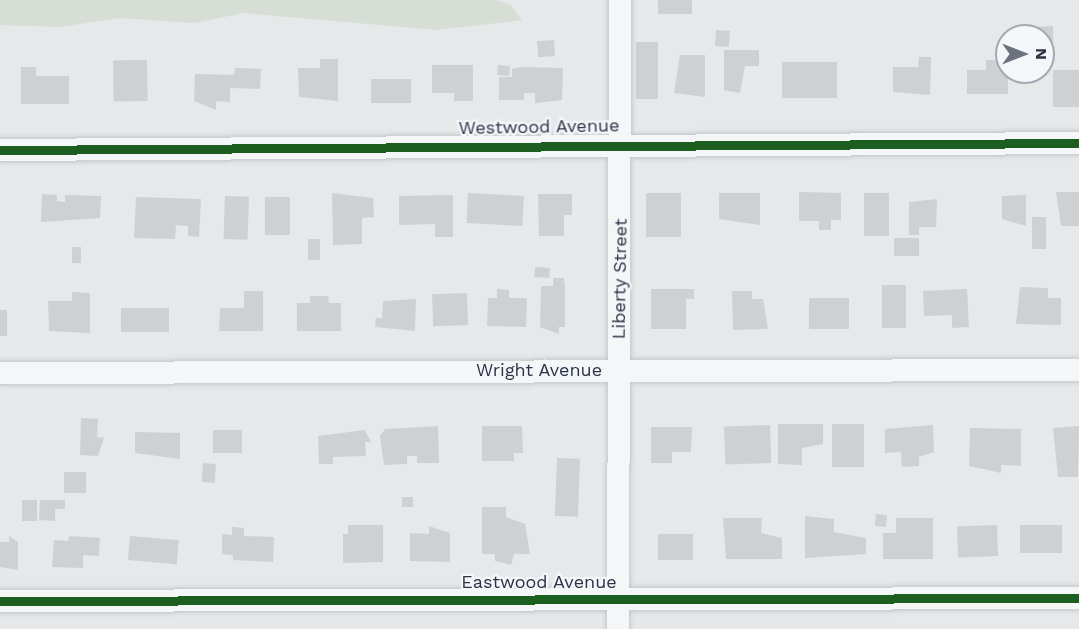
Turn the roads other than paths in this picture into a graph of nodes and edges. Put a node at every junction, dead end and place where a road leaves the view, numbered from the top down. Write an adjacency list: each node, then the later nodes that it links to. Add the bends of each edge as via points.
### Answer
1 (620, 0): 2 (street, Liberty Street)
2 (621, 143): 3 (street, Westwood Avenue); 4 (street, Westwood Avenue); 5 (street, Liberty Street)
3 (1079, 143)
4 (0, 150)
5 (619, 370): 6 (street, Wright Avenue); 7 (street, Wright Avenue); 9 (street, Liberty Street)
6 (1079, 370)
7 (0, 373)
8 (1079, 598): 9 (street, Eastwood Avenue)
9 (618, 599): 10 (street, Eastwood Avenue); 11 (street, Liberty Street)
10 (0, 601)
11 (618, 629)

